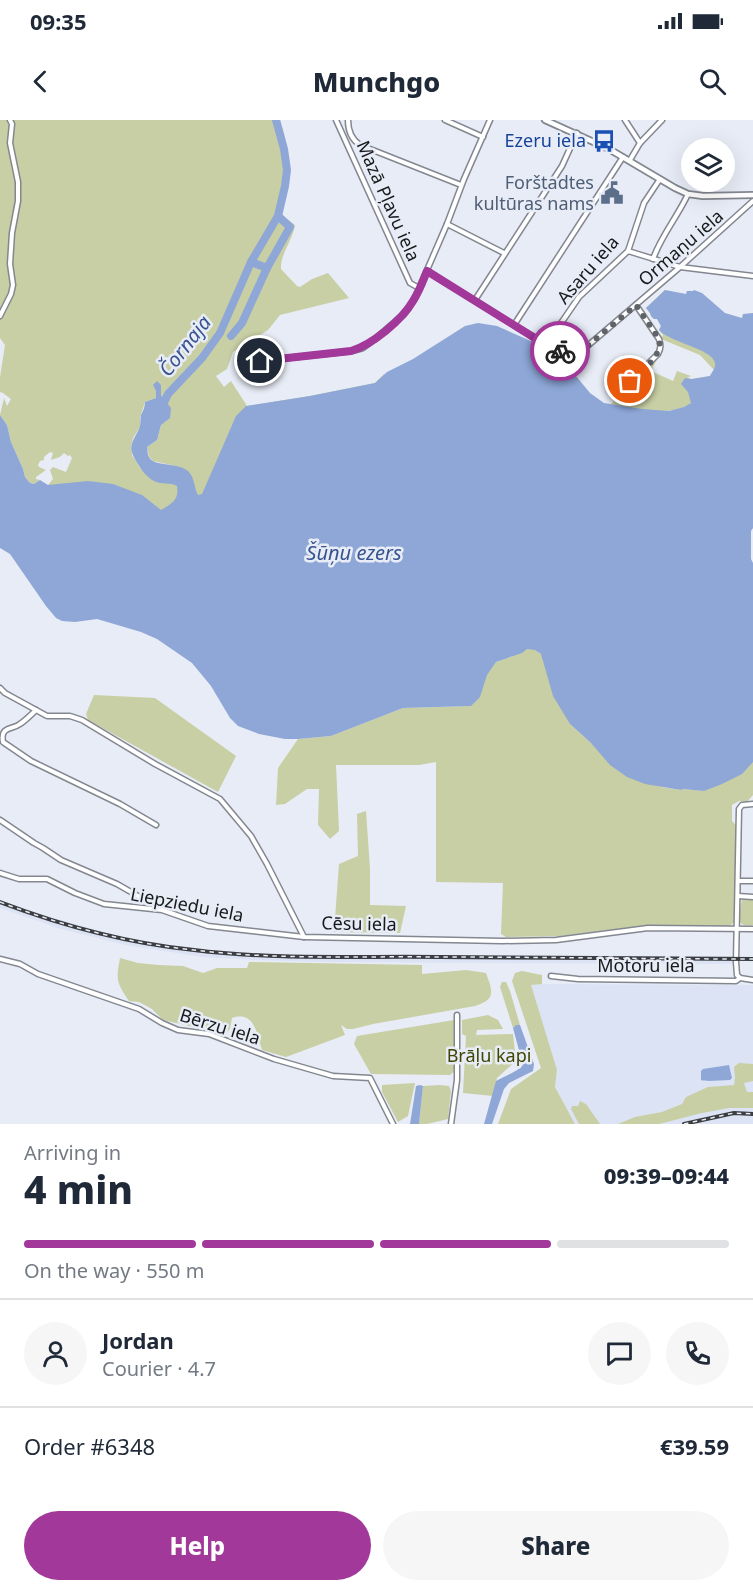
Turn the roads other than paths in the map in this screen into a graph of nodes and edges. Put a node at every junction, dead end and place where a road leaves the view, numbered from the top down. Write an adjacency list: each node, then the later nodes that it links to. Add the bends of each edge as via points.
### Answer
1 (10, 120): 29 (street, via 18,201 10,264 13,285)
2 (336, 120): 26 (street, Mazā Pļavu iela, via 410,283)
3 (348, 120): 15 (street, via 351,137 360,145)
4 (445, 120): 10 (street)
5 (490, 120): 10 (street)
6 (545, 120): 9 (street)
7 (625, 120): 11 (street)
8 (662, 120): 11 (street)
9 (578, 133): 12 (street); 21 (street, via 562,166)
10 (483, 137): 15 (street)
11 (640, 143): 13 (street)
12 (623, 157): 13 (street); 30 (street)
13 (630, 160): 14 (street)
14 (660, 179): 16 (street); 20 (street, Asaru iela, via 644,203)
15 (461, 185): 19 (street)
16 (688, 194): 17 (street); 22 (street)
17 (753, 195)
18 (753, 201): 23 (street, Ormaņu iela)
19 (447, 224): 21 (street); 24 (street)
20 (628, 251): 22 (street); 31 (street, Asaru iela, via 579,297)
21 (504, 253): 27 (street)
22 (653, 259): 23 (street)
23 (680, 267): 25 (street); 28 (street, Ormaņu iela)
24 (427, 271): 26 (street); 27 (street)
25 (753, 276)
26 (419, 288): 32 (street, via 405,313 363,348)
27 (475, 300): 30 (street)
28 (636, 305): 31 (street, Ormaņu iela, via 578,354 569,355); 33 (street, via 659,339 660,350)
29 (0, 316)
30 (514, 325): 31 (street)
31 (546, 345)
32 (260, 361)
33 (616, 395)
34 (0, 688): 35 (street, Cēsu iela)
35 (36, 710): 36 (street, via 18,726 6,728); 48 (street, Cēsu iela, via 47,716 82,720 220,799 251,836)
36 (1, 737): 39 (street, via 31,761)
37 (753, 804): 41 (street, via 742,805 740,809)
38 (0, 820): 45 (street, via 61,860 117,884)
39 (156, 825)
40 (0, 873): 45 (street, Liepziedu iela, via 19,879 47,879 104,904)
41 (738, 880): 42 (street); 43 (street)
42 (753, 881)
43 (738, 896): 44 (street); 46 (street)
44 (753, 897)
45 (162, 910): 48 (street, Liepziedu iela, via 208,926)
46 (737, 929): 47 (street, Cēsu iela); 48 (street, Cēsu iela, via 648,928 556,940 502,941); 51 (street, via 736,975)
47 (753, 929)
48 (304, 937)
49 (0, 959): 54 (street, Bērzu iela, via 139,1009 178,1030 209,1034 333,1076 370,1078)
50 (550, 976): 51 (street, Motoru iela, via 590,980)
51 (740, 978): 52 (street, Motoru iela)
52 (753, 980)
53 (457, 1015): 55 (street, via 457,1080)
54 (393, 1124)
55 (451, 1124)

